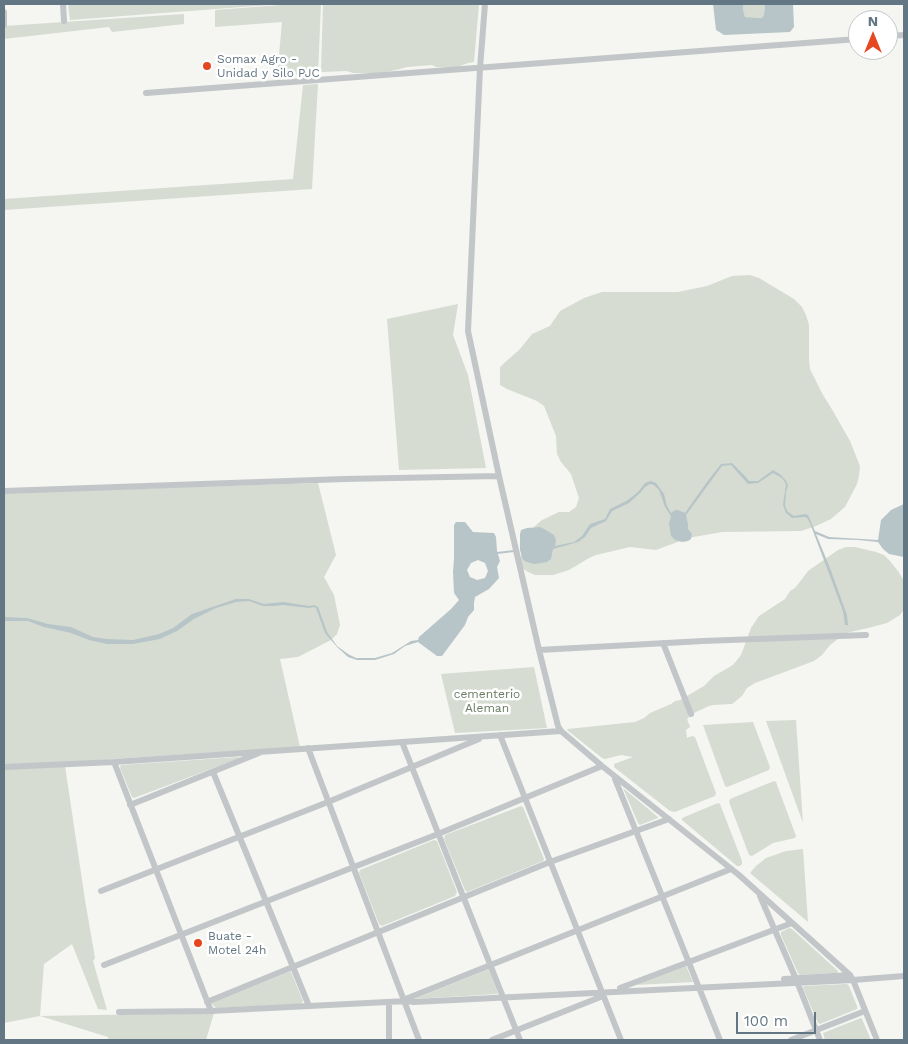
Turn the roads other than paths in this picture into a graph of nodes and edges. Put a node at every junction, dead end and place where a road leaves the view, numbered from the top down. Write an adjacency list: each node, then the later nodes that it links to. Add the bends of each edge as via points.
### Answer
1 (63, 4): 4 (street)
2 (485, 4): 7 (street)
3 (4, 12): 5 (street)
4 (64, 21)
5 (4, 25)
6 (848, 39): 7 (street)
7 (480, 68): 8 (street); 9 (street, via 468,331)
8 (146, 94)
9 (499, 476): 10 (street); 13 (street)
10 (4, 491)
11 (866, 636): 12 (street)
12 (663, 643): 13 (street); 14 (street)
13 (539, 650): 15 (street)
14 (691, 714)
15 (561, 730): 16 (street); 22 (street)
16 (500, 735): 17 (street); 27 (street)
17 (484, 736): 18 (street); 24 (street)
18 (402, 742): 19 (street); 24 (street)
19 (308, 748): 20 (street); 28 (street)
20 (265, 751): 21 (street); 25 (street)
21 (114, 762): 23 (street); 29 (street)
22 (602, 766): 26 (street); 27 (street)
23 (4, 767)
24 (412, 767): 28 (street); 32 (street)
25 (213, 772): 29 (street); 33 (street)
26 (615, 777): 30 (street); 31 (street)
27 (525, 798): 32 (street); 34 (street)
28 (328, 802): 33 (street); 35 (street)
29 (130, 805): 37 (street)
30 (669, 819): 31 (street); 36 (street)
31 (636, 831): 34 (street); 40 (street)
32 (438, 834): 35 (street); 41 (street)
33 (240, 837): 37 (street); 42 (street)
34 (550, 862): 41 (street); 45 (street)
35 (353, 867): 42 (street); 46 (street)
36 (731, 869): 39 (street); 40 (street)
37 (156, 870): 38 (street); 47 (street)
38 (102, 891)
39 (759, 893): 43 (street); 44 (street)
40 (662, 896): 45 (street); 48 (street)
41 (464, 897): 46 (street); 50 (street)
42 (266, 901): 47 (street); 51 (street)
43 (792, 923): 44 (street); 53 (street)
44 (774, 929): 48 (street); 54 (street)
45 (577, 930): 50 (street); 57 (street)
46 (377, 932): 51 (street); 59 (street)
47 (181, 935): 49 (street); 60 (street)
48 (689, 962): 55 (street); 56 (street)
49 (104, 965)
50 (490, 965): 58 (street); 59 (street)
51 (293, 967): 60 (street); 62 (street)
52 (904, 976): 53 (street)
53 (851, 978): 54 (street); 64 (street)
54 (796, 981): 55 (street); 67 (street)
55 (698, 986): 56 (street); 57 (street); 73 (street)
56 (620, 988): 57 (street)
57 (602, 993): 58 (street); 66 (street); 72 (street)
58 (503, 996): 59 (street); 66 (street)
59 (405, 1001): 61 (street); 69 (street)
60 (207, 1002): 63 (street)
61 (389, 1002): 62 (street); 68 (street)
62 (309, 1006): 63 (street)
63 (210, 1011): 65 (street)
64 (865, 1011): 67 (street); 76 (street)
65 (119, 1012)
66 (516, 1030): 70 (street); 71 (street)
67 (816, 1030): 74 (street); 75 (street)
68 (389, 1040)
69 (419, 1040)
70 (492, 1040)
71 (520, 1040)
72 (621, 1040)
73 (720, 1040)
74 (791, 1040)
75 (820, 1040)
76 (877, 1040)

